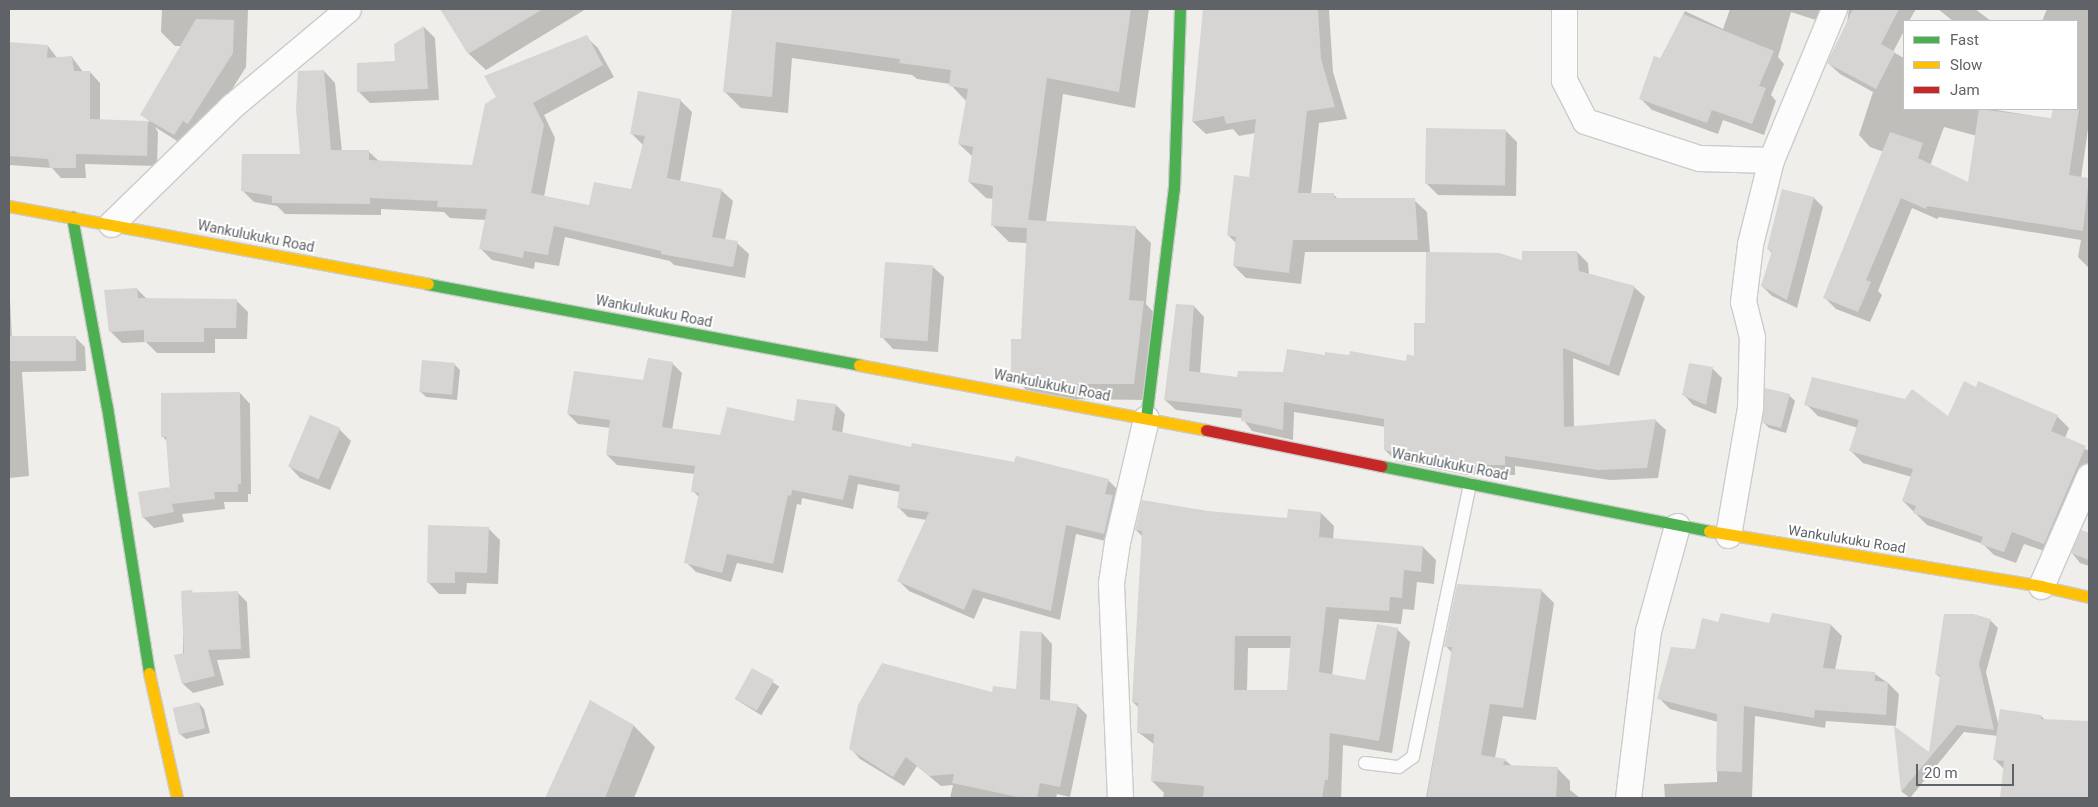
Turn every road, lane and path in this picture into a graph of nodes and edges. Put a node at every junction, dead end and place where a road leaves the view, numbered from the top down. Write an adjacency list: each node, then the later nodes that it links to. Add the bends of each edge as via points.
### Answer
1 (348, 9): 8 (street, via 232,106)
2 (1180, 9): 9 (main road, via 1174,188)
3 (1564, 9): 5 (street, via 1564,80 1584,121 1699,158)
4 (1834, 9): 5 (street)
5 (1770, 160): 13 (street, via 1750,244 1743,302 1752,337 1750,407)
6 (9, 206): 7 (main road, Wankulukuku Road)
7 (72, 217): 8 (main road, Wankulukuku Road); 17 (main road, via 107,407 150,679)
8 (110, 224): 9 (main road, Wankulukuku Road)
9 (1146, 418): 11 (main road, Wankulukuku Road); 18 (street, via 1116,542 1110,583)
10 (2089, 476): 14 (street)
11 (1470, 484): 12 (main road, Wankulukuku Road); 16 (lane, via 1413,757 1398,767)
12 (1677, 526): 13 (main road, Wankulukuku Road); 19 (street, via 1648,631)
13 (1728, 535): 14 (main road, Wankulukuku Road)
14 (2041, 586): 15 (main road, Wankulukuku Road)
15 (2089, 597)
16 (1365, 763)
17 (177, 798)
18 (1120, 798)
19 (1628, 798)

